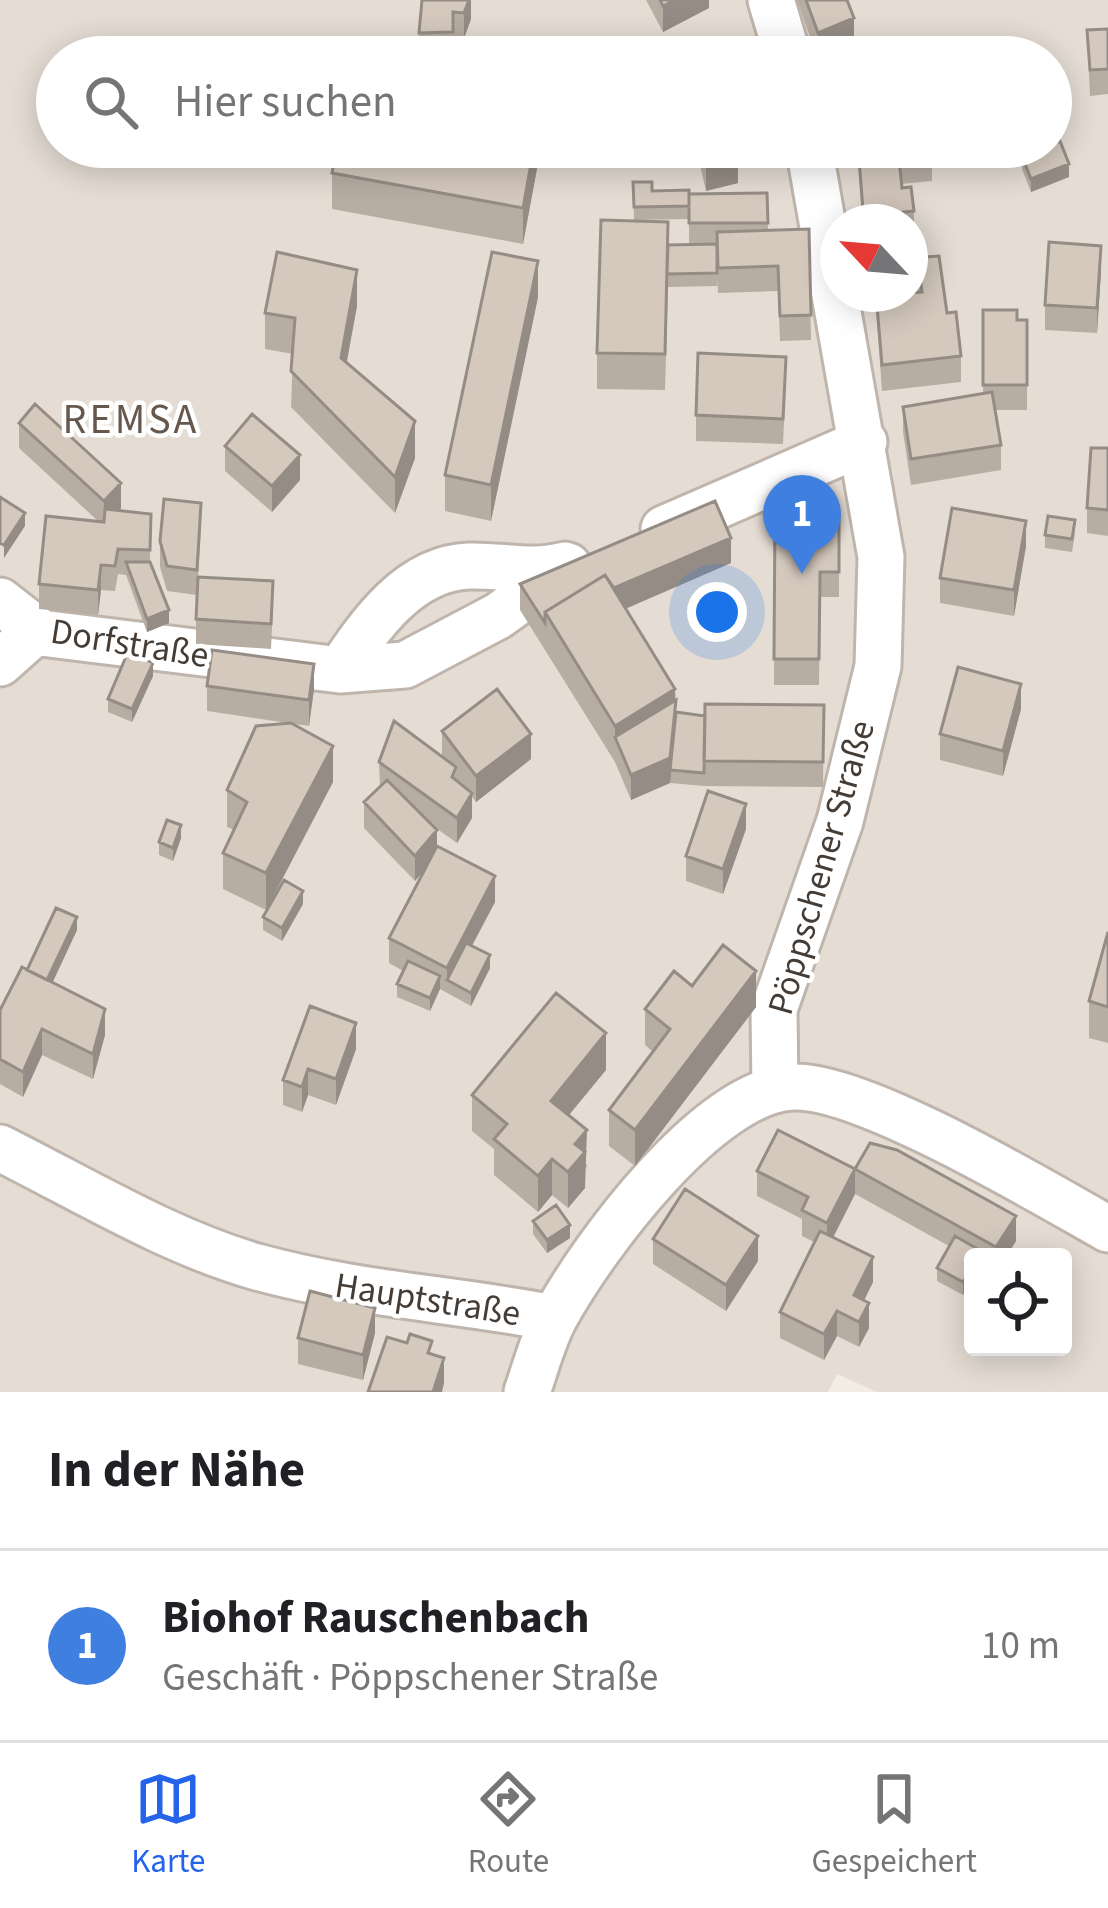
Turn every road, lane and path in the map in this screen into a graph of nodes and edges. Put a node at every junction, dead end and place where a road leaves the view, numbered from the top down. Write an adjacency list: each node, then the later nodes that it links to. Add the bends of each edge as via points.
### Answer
1 (771, 0): 2 (street)
2 (782, 36)
3 (813, 168): 4 (street, Pöppschener Straße)
4 (864, 442): 5 (street, Dorfstraße); 10 (street, Pöppschener Straße, via 880,557 878,665 840,821 774,1009)
5 (573, 562): 9 (street, Dorfstraße, via 498,616 405,664); 9 (street, Dorfstraße, via 545,570 466,566 414,584 374,619)
6 (0, 601): 7 (street, Dorfstraße)
7 (37, 630): 8 (street); 9 (street, Dorfstraße)
8 (0, 663)
9 (340, 670)
10 (775, 1090): 12 (street, via 796,1086 853,1100 987,1161); 13 (street, Hauptstraße, via 731,1107 626,1209)
11 (0, 1148): 13 (street, Hauptstraße, via 253,1266 354,1290)
12 (1108, 1229)
13 (554, 1318): 14 (street)
14 (527, 1392)

